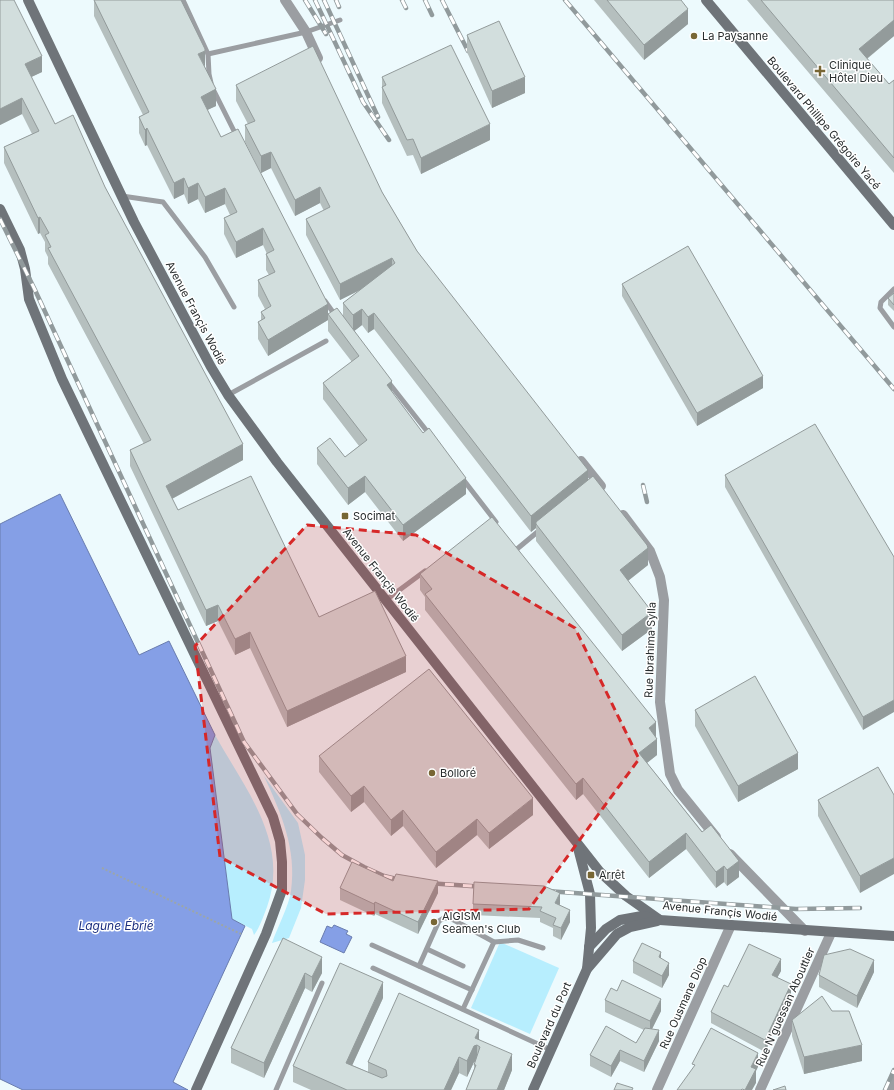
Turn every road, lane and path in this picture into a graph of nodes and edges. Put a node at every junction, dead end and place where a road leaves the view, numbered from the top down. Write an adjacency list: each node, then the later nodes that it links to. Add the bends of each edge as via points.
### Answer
1 (28, 0): 10 (main road, Avenue Françis Wodié)
2 (183, 0): 7 (lane)
3 (285, 0): 6 (street)
4 (709, 1): 12 (main road, Boulevard Phillipe Grégoire Yacé)
5 (340, 20): 6 (lane)
6 (306, 32): 7 (lane); 8 (street)
7 (208, 54): 9 (lane, via 213,90)
8 (322, 68)
9 (239, 139)
10 (122, 196): 15 (lane, via 164,202 205,257); 20 (main road, Avenue Françis Wodié, via 171,293)
11 (0, 209): 57 (main road, via 20,250 29,299 62,379 273,817 280,841 282,890 266,934)
12 (894, 225)
13 (894, 289): 17 (lane, via 881,302 880,308)
14 (322, 296): 16 (lane)
15 (234, 307)
16 (340, 321)
17 (894, 328)
18 (326, 341): 20 (lane)
19 (383, 376): 21 (lane)
20 (228, 395): 34 (main road, Avenue Françis Wodié, via 277,462)
21 (432, 438)
22 (573, 452): 24 (street, via 596,484)
23 (460, 475): 26 (lane)
24 (607, 494)
25 (616, 506): 39 (street, Rue Ibrahima Sylla, via 650,551 660,577 664,600 660,702 666,760 673,784 731,856)
26 (493, 518): 27 (lane); 28 (lane)
27 (487, 523)
28 (498, 524)
29 (548, 524): 31 (lane)
30 (512, 543): 31 (lane)
31 (517, 549): 32 (lane)
32 (522, 555)
33 (430, 567): 34 (lane)
34 (386, 600): 35 (main road, Avenue Françis Wodié)
35 (576, 842): 37 (main road, Avenue Françis Wodié, via 611,883); 45 (main road, Boulevard du Port, via 590,894)
36 (102, 868): 41 (path)
37 (660, 920): 38 (main road, Avenue Françis Wodié); 45 (main road, via 642,916 620,920 606,929); 51 (main road, Boulevard du Port, via 630,927 617,934)
38 (731, 926): 39 (main road, Avenue Françis Wodié); 60 (street, Rue Ousmane Diop)
39 (805, 931): 40 (main road, Avenue Françis Wodié)
40 (831, 933): 42 (main road, Avenue Françis Wodié); 61 (street, Rue N'guessan Abouttier)
41 (241, 934)
42 (894, 936)
43 (494, 942): 46 (lane, via 518,940); 47 (lane, via 450,918 444,918 439,921); 53 (lane)
44 (372, 945): 48 (lane)
45 (589, 947): 51 (main road, Boulevard du Port)
46 (543, 948)
47 (427, 949): 48 (lane); 49 (lane)
48 (419, 966): 53 (lane)
49 (463, 966)
50 (373, 968): 54 (lane)
51 (587, 969): 55 (main road, Boulevard du Port)
52 (322, 983): 58 (lane)
53 (472, 990): 54 (lane)
54 (463, 1009): 55 (lane)
55 (551, 1050): 59 (main road, Boulevard du Port)
56 (894, 1080): 62 (street)
57 (196, 1090)
58 (276, 1090)
59 (533, 1090)
60 (657, 1090)
61 (760, 1090)
62 (890, 1090)

